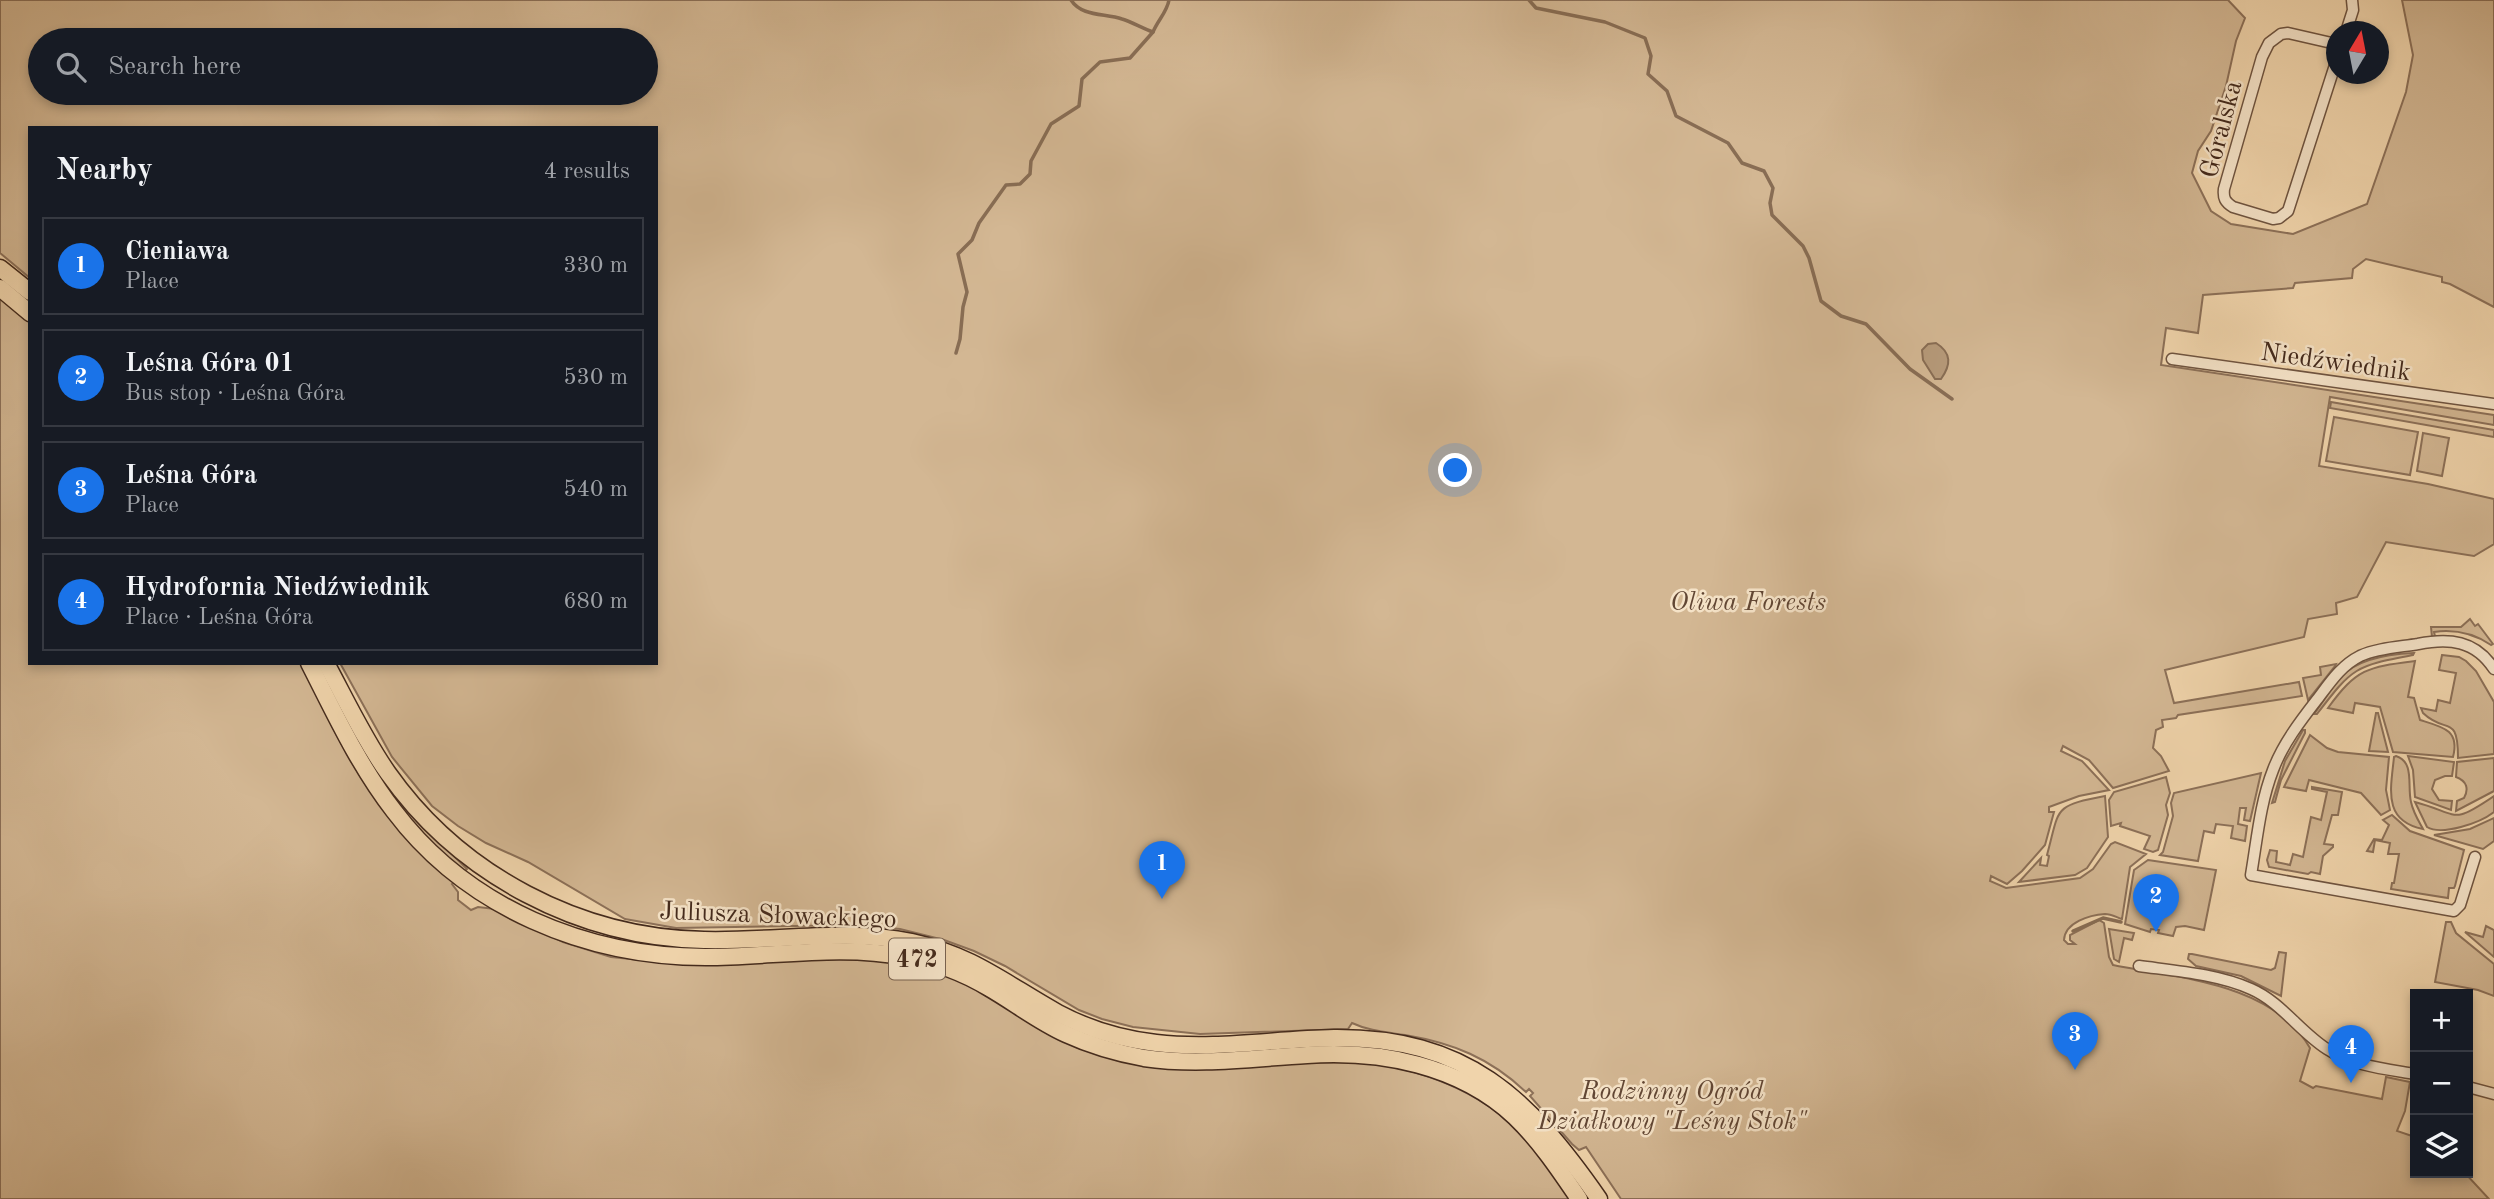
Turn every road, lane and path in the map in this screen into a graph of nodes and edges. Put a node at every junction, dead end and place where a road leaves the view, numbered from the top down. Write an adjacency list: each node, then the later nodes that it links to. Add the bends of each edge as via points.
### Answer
1 (2353, 0): 2 (street)
2 (2350, 21)
3 (2326, 42): 4 (street, Góralska, via 2281,34 2269,43 2248,98 2224,189 2224,199 2233,207 2273,219 2288,211)
4 (2329, 84)
5 (0, 268): 6 (main road)
6 (15, 290): 7 (main road)
7 (28, 310)
8 (2172, 359): 9 (street, Niedźwiednik)
9 (2494, 404)
10 (310, 665): 18 (main road, Juliusza Słowackiego / 472, via 373,782 408,828 478,891 541,925 600,945 668,956 839,951 916,959 956,971 1065,1033 1143,1058 1213,1061 1340,1054 1420,1065 1473,1087 1515,1117)
11 (328, 665): 19 (main road, Juliusza Słowackiego / 472, via 364,736 427,820 490,873 559,909 623,930 679,939 864,936 909,942 950,952 986,969 1083,1025 1138,1040 1205,1045 1355,1039 1422,1049 1460,1063 1514,1097 1551,1134)
12 (2494, 669): 13 (street, via 2472,647 2450,640 2367,654 2346,665 2313,704 2273,769 2251,875 2454,912)
13 (2475, 857)
14 (2139, 965): 15 (street, via 2250,989 2337,1055)
15 (2410, 1073)
16 (2473, 1088): 17 (street)
17 (2494, 1094)
18 (1579, 1199)
19 (1599, 1199)

